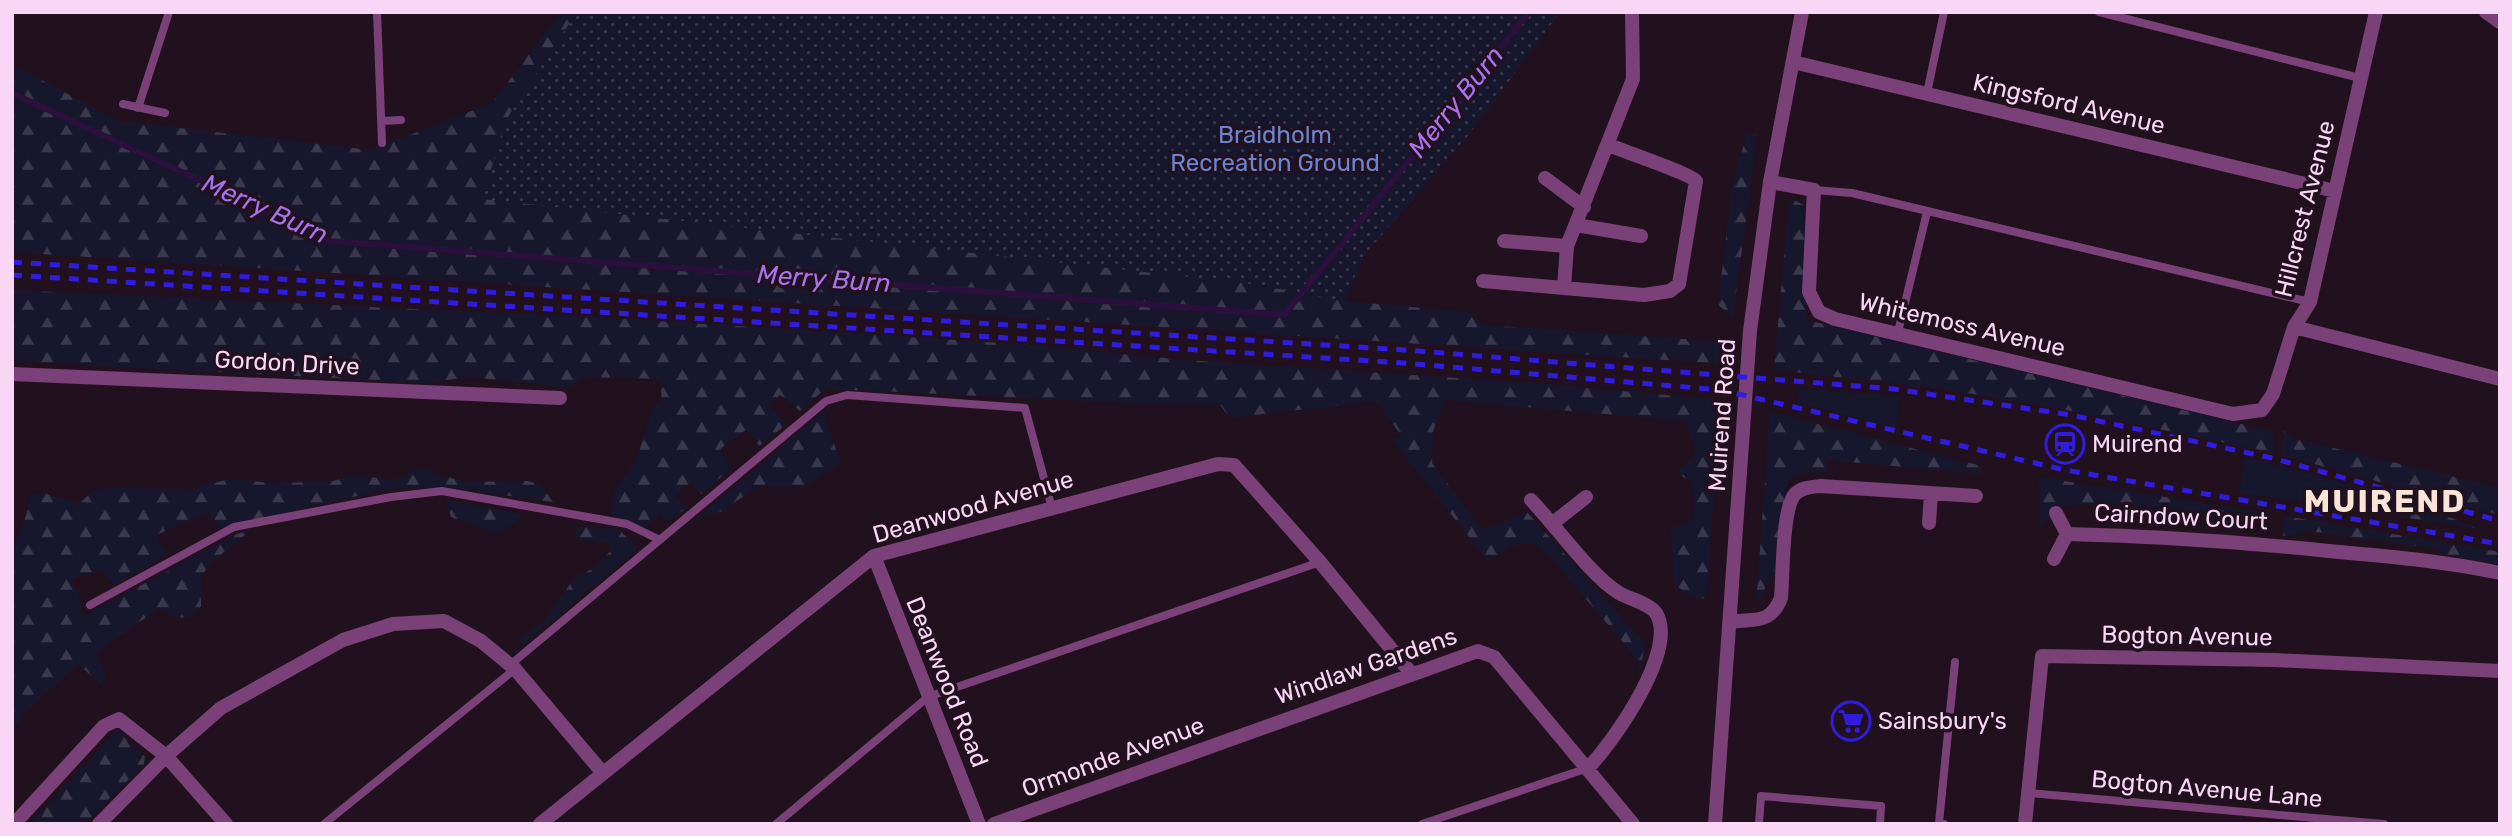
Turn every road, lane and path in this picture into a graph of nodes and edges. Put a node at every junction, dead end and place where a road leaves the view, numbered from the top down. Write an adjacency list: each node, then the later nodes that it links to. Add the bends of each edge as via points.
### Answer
1 (169, 12): 14 (lane)
2 (377, 12): 17 (lane)
3 (1632, 12): 19 (street, via 1633,79)
4 (1802, 12): 10 (street, Muirend Road)
5 (1944, 12): 12 (lane)
6 (2099, 12): 11 (lane)
7 (2376, 12): 11 (street, Hillcrest Avenue)
8 (2486, 12): 9 (street)
9 (2500, 22)
10 (1793, 62): 12 (street, Kingsford Avenue); 21 (street, Muirend Road)
11 (2360, 78): 23 (street, Hillcrest Avenue)
12 (1927, 93): 23 (street, Kingsford Avenue)
13 (123, 104): 14 (lane)
14 (138, 108): 15 (lane)
15 (165, 113)
16 (401, 120): 17 (lane)
17 (382, 121): 18 (lane)
18 (382, 143)
19 (1609, 145): 24 (street); 31 (street, via 1690,174 1696,181 1679,284 1670,291 1644,295)
20 (1545, 178): 24 (street)
21 (1770, 182): 22 (street); 54 (street, Muirend Road, via 1750,331)
22 (1814, 190): 25 (lane, via 1852,193); 34 (street, Whitemoss Avenue, via 1809,292 1819,312)
23 (2335, 191): 32 (street, Hillcrest Avenue)
24 (1584, 207): 26 (street)
25 (1927, 212): 32 (lane); 34 (lane)
26 (1576, 225): 27 (street); 29 (street)
27 (1641, 236)
28 (1504, 241): 29 (street)
29 (1567, 246): 31 (street)
30 (1483, 281): 31 (street)
31 (1564, 288)
32 (2310, 302): 33 (street, Hillcrest Avenue)
33 (2294, 327): 36 (street); 38 (street, Hillcrest Avenue, via 2273,394)
34 (1898, 332): 38 (street, Whitemoss Avenue, via 2233,414)
35 (12, 374): 37 (street, Gordon Drive)
36 (2500, 379)
37 (560, 398)
38 (2262, 410)
39 (1931, 494): 40 (street); 46 (street); 54 (street, via 1821,485 1794,494 1788,509 1776,610 1768,618)
40 (1976, 496)
41 (1586, 497): 45 (street)
42 (1531, 500): 45 (street)
43 (1052, 508): 48 (lane, via 1025,408 847,396 826,401); 49 (street, Deanwood Avenue); 51 (street, Deanwood Avenue, via 1219,464 1234,465)
44 (2056, 513): 47 (street, Cairndow Court)
45 (1553, 523): 62 (street, via 1601,578 1617,592 1650,607 1659,623 1660,647 1653,669 1604,751)
46 (1929, 523)
47 (2067, 534): 50 (street, Cairndow Court); 52 (street, Cairndow Court, via 2277,545)
48 (658, 539): 53 (lane, via 627,524 442,491 391,497 234,527); 56 (lane)
49 (873, 556): 59 (street, Deanwood Road); 63 (street, Deanwood Avenue)
50 (2054, 559)
51 (1320, 562): 58 (street, Deanwood Avenue); 59 (lane)
52 (2500, 573)
53 (90, 606)
54 (1730, 622): 75 (street, Muirend Road)
55 (1955, 662): 78 (lane, via 1939,823)
56 (513, 667): 61 (street, via 481,641 444,621 393,624 344,640 294,665 221,708); 63 (street); 68 (lane)
57 (2500, 671): 64 (street, Bogton Avenue, via 2274,660 2042,656)
58 (1411, 673): 60 (street, Windlaw Gardens); 62 (street, Windlaw Gardens, via 1478,652 1494,657)
59 (928, 697): 70 (lane); 71 (street, Deanwood Road)
60 (1247, 732): 72 (street, Ormonde Avenue)
61 (166, 755): 65 (street, via 119,719 104,726); 66 (street); 67 (street)
62 (1588, 768): 73 (lane); 74 (street, Windlaw Gardens)
63 (602, 772): 69 (street, Deanwood Avenue)
64 (2028, 793): 79 (street, Bogton Avenue); 80 (lane, Bogton Avenue Lane)
65 (14, 824)
66 (99, 824)
67 (226, 824)
68 (324, 824)
69 (540, 824)
70 (776, 824)
71 (979, 824)
72 (993, 824)
73 (1422, 824)
74 (1633, 824)
75 (1715, 824)
76 (1759, 824): 77 (lane, via 1761,796 1881,806)
77 (1880, 824)
78 (1944, 824)
79 (2025, 824)
80 (2384, 824)

